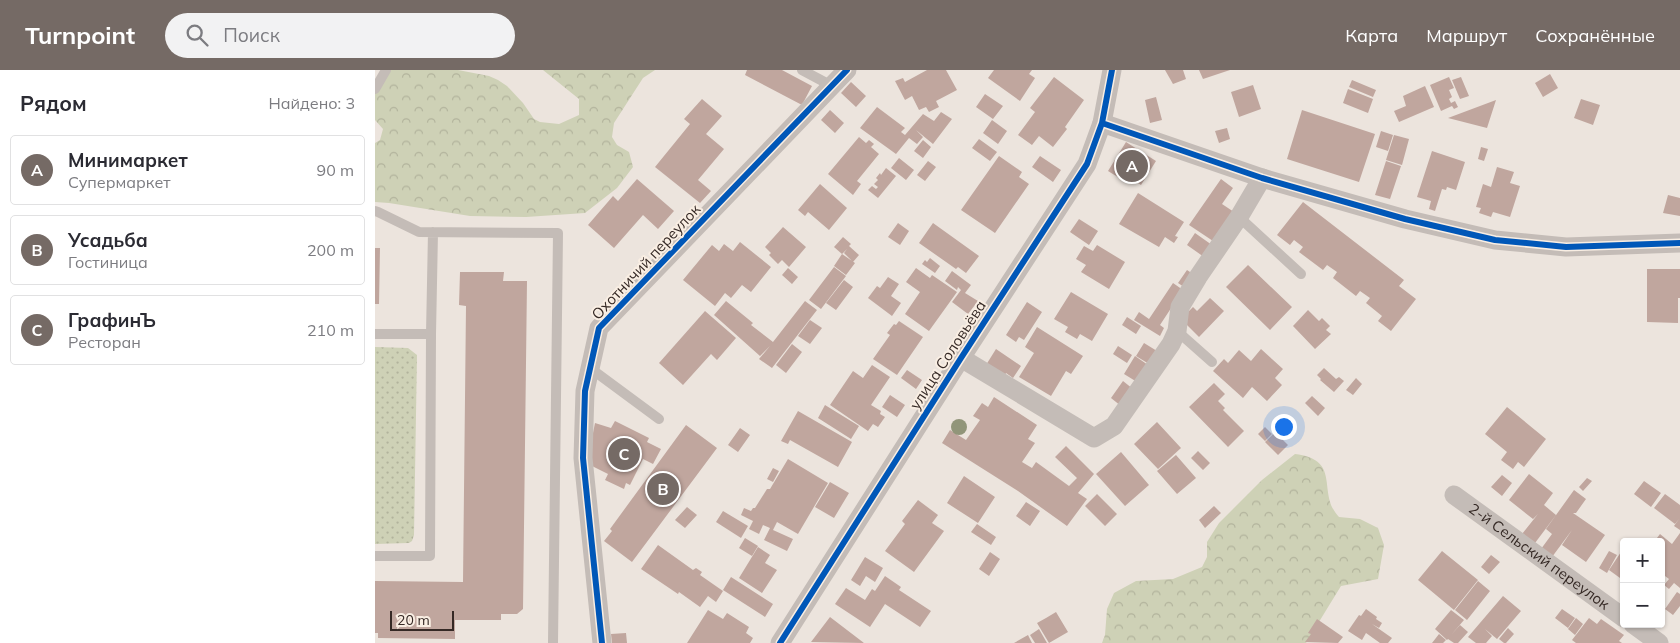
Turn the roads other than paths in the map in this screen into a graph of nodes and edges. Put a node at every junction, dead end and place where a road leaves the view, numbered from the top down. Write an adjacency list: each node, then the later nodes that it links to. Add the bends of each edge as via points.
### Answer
1 (386, 70): 6 (lane)
2 (802, 70): 5 (lane)
3 (847, 70): 5 (street, Охотничий переулок)
4 (1112, 70): 7 (street, улица Соловьёва)
5 (832, 86): 19 (street, Охотничий переулок, via 599,328)
6 (375, 89)
7 (1102, 123): 8 (street); 17 (street, улица Соловьёва, via 1087,164)
8 (1262, 178): 10 (street); 12 (street, via 1405,219 1495,240 1566,247)
9 (375, 212): 11 (lane, via 419,232)
10 (1239, 217): 13 (lane); 14 (street, via 1180,307)
11 (433, 232): 16 (lane); 25 (lane, via 558,233)
12 (1680, 243)
13 (1301, 274)
14 (1177, 331): 17 (street, via 1114,426 1094,438); 18 (lane)
15 (375, 334): 16 (lane)
16 (431, 334): 22 (lane, via 430,556)
17 (961, 358): 27 (street, улица Соловьёва)
18 (1212, 362)
19 (590, 368): 20 (lane); 26 (street, Охотничий переулок, via 585,391 583,458)
20 (659, 419)
21 (1454, 495): 23 (street, 2-й Сельский переулок)
22 (375, 556)
23 (1620, 615)
24 (1638, 628): 28 (street)
25 (553, 643)
26 (603, 643)
27 (780, 643)
28 (1659, 643)

